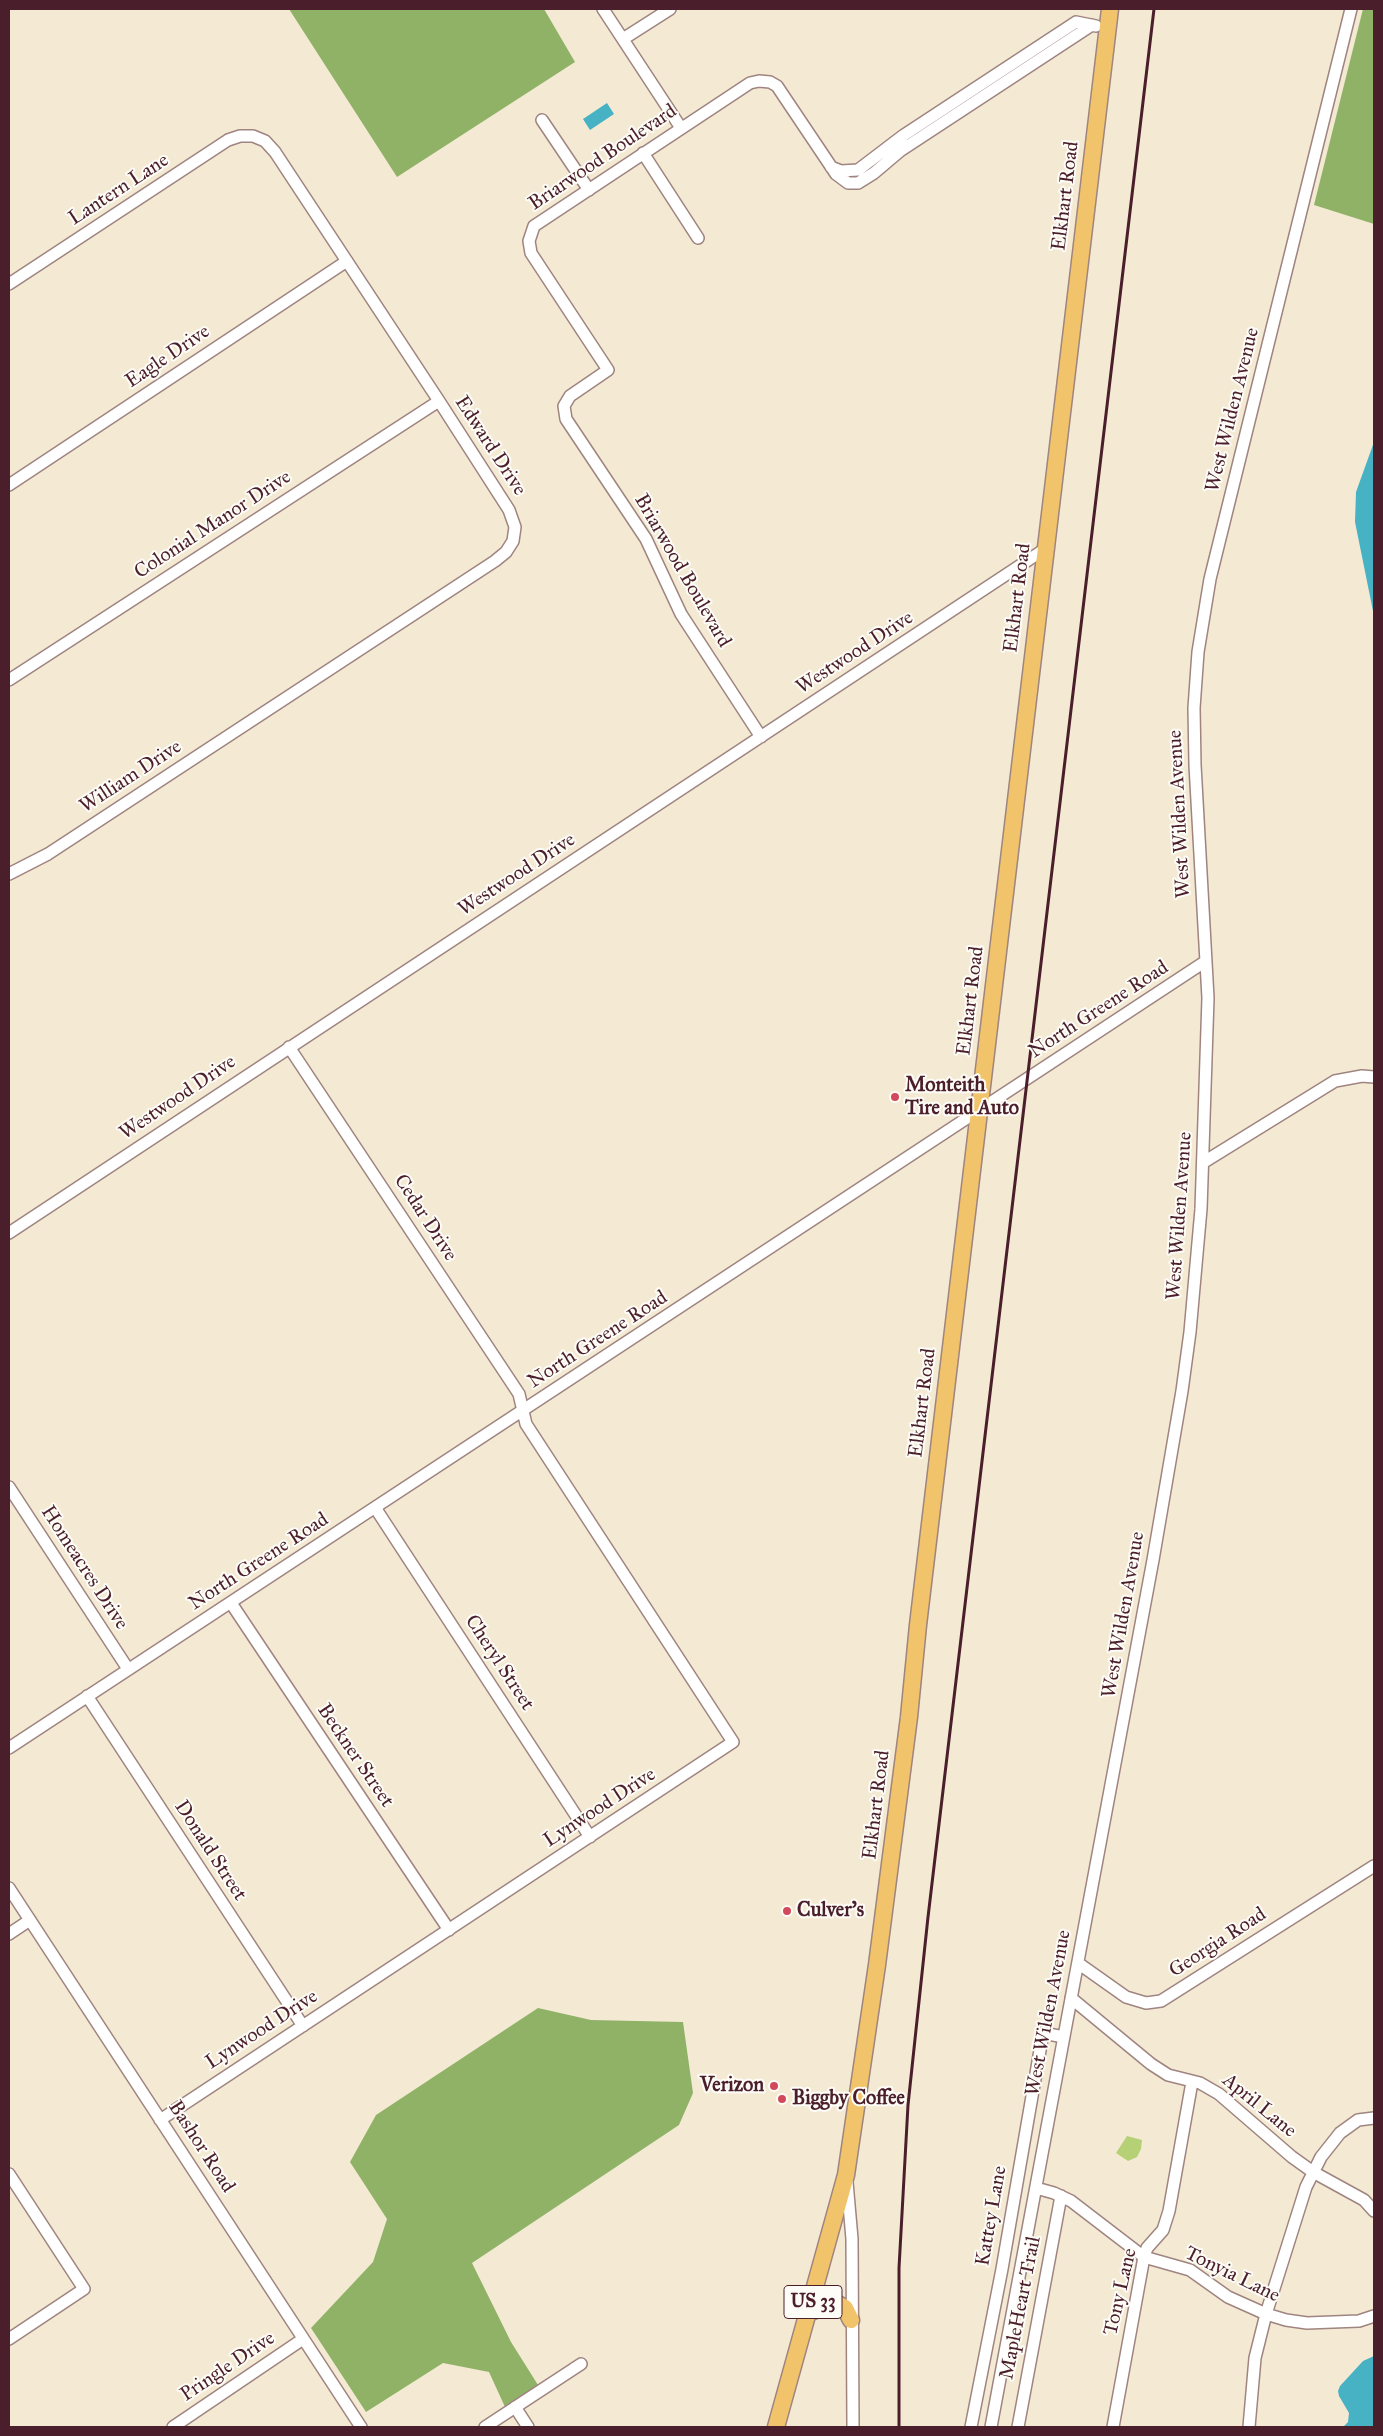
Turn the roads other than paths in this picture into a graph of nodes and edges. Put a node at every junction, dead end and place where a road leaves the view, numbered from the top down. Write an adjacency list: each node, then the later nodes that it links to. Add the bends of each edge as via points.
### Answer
1 (603, 9): 6 (street)
2 (670, 9): 6 (street)
3 (1110, 9): 5 (highway, Elkhart Road / US 33)
4 (1351, 9): 22 (street, West Wilden Avenue, via 1210,579 1198,652 1195,758)
5 (1100, 26): 8 (street, Briarwood Boulevard, via 1076,22 904,135 858,170 841,171 830,166 784,95 770,82 750,83); 17 (highway, Elkhart Road / US 33)
6 (623, 39): 8 (street)
7 (542, 120): 11 (street)
8 (681, 128): 10 (street, Briarwood Boulevard)
9 (253, 136): 13 (street, Edward Drive, via 275,152); 14 (street, Lantern Lane, via 228,140)
10 (643, 154): 11 (street, Briarwood Boulevard); 12 (street)
11 (588, 190): 20 (street, Briarwood Boulevard, via 538,222 529,241 531,253 608,370 570,396 564,406 566,418 646,539 681,614)
12 (698, 238)
13 (347, 261): 15 (street, Edward Drive); 16 (street, Eagle Drive)
14 (9, 284)
15 (438, 400): 18 (street, Colonial Manor Drive); 19 (street, Edward Drive, via 509,510 515,527 513,541 495,561)
16 (9, 485)
17 (1045, 550): 20 (street, Westwood Drive); 25 (highway, Elkhart Road / US 33)
18 (9, 680)
19 (272, 708): 21 (street, William Drive, via 48,854)
20 (761, 737): 23 (street, Westwood Drive)
21 (9, 874)
22 (1206, 961): 25 (street, North Greene Road); 26 (street, West Wilden Avenue)
23 (290, 1047): 27 (street, Westwood Drive); 28 (street, Cedar Drive, via 519,1394)
24 (1374, 1077): 26 (street, via 1335,1080)
25 (980, 1110): 28 (street, North Greene Road); 50 (highway, Elkhart Road / US 33, via 894,1845)
26 (1204, 1162): 41 (street, West Wilden Avenue, via 1182,1391)
27 (9, 1233)
28 (523, 1412): 30 (street, North Greene Road); 35 (street, Lynwood Drive, via 526,1424 733,1742)
29 (9, 1488): 32 (street, Homeacres Drive)
30 (376, 1509): 31 (street, North Greene Road); 35 (street, Cheryl Street)
31 (231, 1602): 32 (street, North Greene Road); 39 (street, Beckner Street)
32 (128, 1669): 33 (street, North Greene Road)
33 (87, 1696): 34 (street, North Greene Road); 43 (street, Donald Street)
34 (9, 1748)
35 (590, 1837): 39 (street, Lynwood Drive)
36 (1374, 1866): 41 (street, Georgia Road, via 1161,2001 1146,2003 1126,1996)
37 (9, 1888): 38 (street, Bashor Road)
38 (30, 1920): 40 (street); 47 (street, Bashor Road)
39 (448, 1930): 43 (street, Lynwood Drive)
40 (9, 1934)
41 (1078, 1963): 42 (street, West Wilden Avenue)
42 (1072, 1998): 44 (street, West Wilden Avenue); 45 (street, April Lane, via 1151,2064 1168,2075)
43 (303, 2026): 47 (street, Lynwood Drive)
44 (1064, 2036): 51 (street, West Wilden Avenue); 54 (street, Kattey Lane, via 1043,2032)
45 (1192, 2082): 48 (street, April Lane, via 1219,2094); 56 (street, Tony Lane, via 1168,2216 1163,2230)
46 (1374, 2118): 48 (street, via 1358,2120 1340,2132)
47 (160, 2120): 61 (street, Bashor Road)
48 (1313, 2172): 53 (street, April Lane, via 1364,2200); 58 (street)
49 (9, 2174): 62 (street, via 84,2289)
50 (846, 2175): 57 (highway, US 33); 60 (street, via 852,2239)
51 (1036, 2188): 52 (street, Tonyia Lane); 55 (street, West Wilden Avenue)
52 (1061, 2196): 56 (street, Tonyia Lane); 73 (street, MapleHeart Trail)
53 (1374, 2211)
54 (1007, 2237): 55 (street); 71 (street, Kattey Lane)
55 (1026, 2241): 72 (street, West Wilden Avenue)
56 (1144, 2257): 58 (street, Tonyia Lane, via 1190,2270 1228,2297); 74 (street, Tony Lane)
57 (810, 2312): 60 (highway, via 836,2303 845,2308); 69 (highway, US 33)
58 (1266, 2314): 59 (street, Tonyia Lane, via 1307,2323 1359,2321); 75 (street, via 1253,2371)
59 (1374, 2316)
60 (851, 2320): 70 (street)
61 (303, 2338): 65 (street, Pringle Drive); 66 (street, Bashor Road)
62 (9, 2339)
63 (581, 2364): 64 (street)
64 (515, 2407): 67 (street); 68 (street)
65 (173, 2427)
66 (361, 2427)
67 (485, 2427)
68 (528, 2427)
69 (776, 2427)
70 (853, 2427)
71 (971, 2427)
72 (991, 2427)
73 (1018, 2427)
74 (1113, 2427)
75 (1249, 2427)

